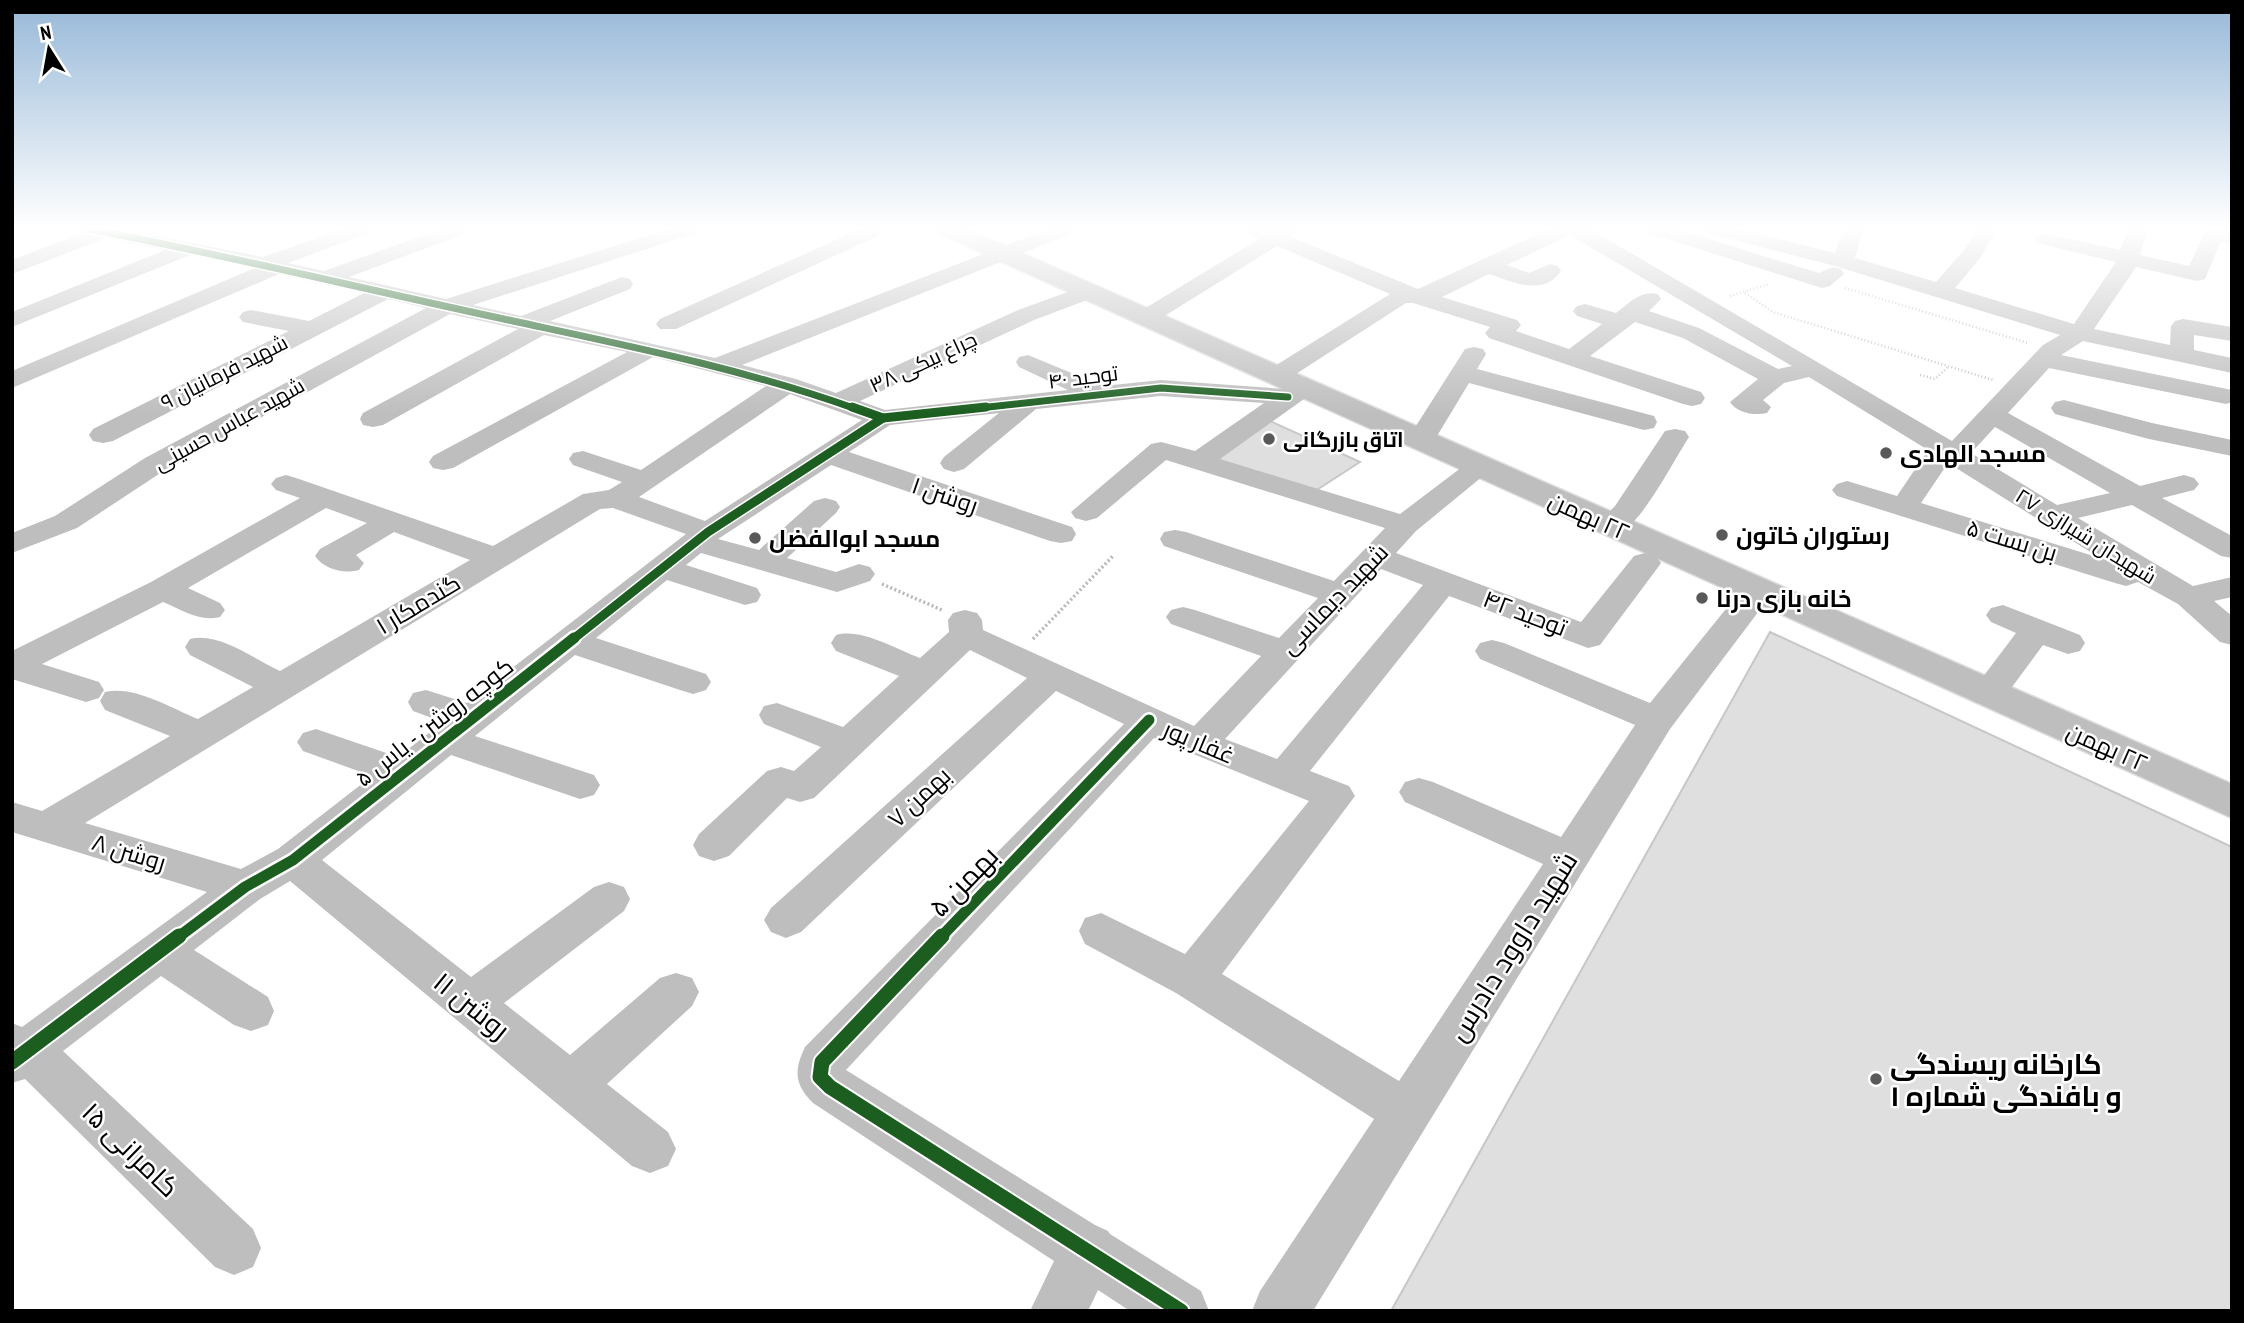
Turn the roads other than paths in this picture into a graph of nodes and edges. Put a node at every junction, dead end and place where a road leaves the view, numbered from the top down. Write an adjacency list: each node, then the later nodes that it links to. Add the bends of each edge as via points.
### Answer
1 (77, 291): 24 (street)
2 (212, 291): 41 (street)
3 (379, 291): 16 (street)
4 (495, 291): 19 (street, شهید عباس حسینی)
5 (607, 291): 26 (street)
6 (741, 291): 25 (street)
7 (910, 291): 37 (street)
8 (1084, 291): 17 (main road, ٢٢ بهمن)
9 (1187, 291): 22 (street)
10 (1403, 291): 18 (street)
11 (1438, 291): 18 (street)
12 (1660, 291): 23 (street)
13 (1682, 291): 38 (street, شهیدان شیرازی ۲۷)
14 (1943, 291): 28 (street)
15 (2107, 291): 28 (street)
16 (384, 292): 19 (street); 27 (street, شهید فرمانیان ۹)
17 (1087, 292): 22 (main road, ٢٢ بهمن); 46 (street, چراغ بیکی ۳۸, via 1026,315)
18 (1415, 296): 29 (street, via 1509,325); 43 (street, via 1400,297)
19 (447, 306): 26 (street); 83 (street, شهید عباس حسینی, via 155,464 65,522)
20 (1585, 311): 23 (street)
21 (251, 317): 27 (street)
22 (1147, 317): 43 (main road, ٢٢ بهمن)
23 (1627, 318): 34 (street); 40 (street, via 1670,324 1727,361)
24 (12, 320)
25 (668, 324)
26 (533, 325): 31 (street); 53 (street)
27 (310, 328): 55 (street, شهید فرمانیان ۹)
28 (2079, 332): 32 (street); 33 (street)
29 (1497, 333): 34 (street); 39 (street, via 1481,345)
30 (2232, 334): 33 (street, via 2183,326)
31 (650, 349): 37 (street); 63 (street)
32 (2048, 355): 47 (street); 51 (street)
33 (2181, 356): 36 (street)
34 (1572, 358): 45 (street)
35 (1028, 362): 44 (street)
36 (2220, 364): 47 (street)
37 (717, 366): 42 (street)
38 (1813, 368): 40 (street); 58 (street, شهیدان شیرازی ۲۷)
39 (1462, 373): 54 (street); 56 (street)
40 (1776, 378): 49 (street, via 1743,402)
41 (12, 380)
42 (787, 384): 46 (street); 66 (street, گندمکار ۱)
43 (1289, 387): 44 (street, توحید ۴۰, via 1161,388); 56 (main road, ٢٢ بهمن); 62 (street)
44 (1100, 395): 48 (street, توحید ۴۰)
45 (1692, 398)
46 (837, 402): 52 (street)
47 (2229, 402)
48 (1028, 403): 52 (street, توحید ۴۰); 64 (street)
49 (1758, 407)
50 (2064, 408): 57 (street, via 2120,415)
51 (1992, 415): 58 (street); 70 (street)
52 (883, 418): 60 (street, کوچه روشن - یاس ۵)
53 (373, 419)
54 (1644, 422)
55 (103, 435)
56 (1421, 440): 65 (main road, ٢٢ بهمن)
57 (2232, 447)
58 (1950, 451): 73 (street); 76 (street, شهیدان شیرازی ۲۷)
59 (1662, 452): 79 (street, via 1626,512)
60 (830, 455): 80 (street, روشن ۱); 81 (street, کوچه روشن - یاس ۵)
61 (583, 459): 66 (street)
62 (1198, 461): 75 (street, via 1161,450); 78 (street)
63 (443, 462)
64 (954, 463)
65 (1480, 467): 78 (street, شهید دیماسی); 79 (main road, ٢٢ بهمن)
66 (643, 480): 72 (street, گندمکار ۱)
67 (286, 484): 71 (street)
68 (2184, 484): 70 (street)
69 (1847, 490): 73 (street, بن بست ۵)
70 (2135, 495): 76 (street); 84 (street)
71 (324, 497): 77 (street); 94 (street)
72 (615, 499): 81 (street); 86 (street, گندمکار ۱, via 593,500)
73 (1903, 507): 97 (street, بن بست ۵)
74 (825, 508): 87 (street)
75 (1086, 512)
76 (2052, 515): 97 (street, شهیدان شیرازی ۲۷)
77 (392, 521): 86 (street); 89 (street, via 331,556)
78 (1405, 525): 85 (street, شهید دیماسی)
79 (1610, 526): 95 (main road, ٢٢ بهمن)
80 (1061, 534)
81 (702, 537): 87 (street); 90 (street, کوچه روشن - یاس ۵)
82 (1175, 539): 96 (street)
83 (12, 544)
84 (2232, 549)
85 (1375, 556): 92 (street, توحید ۴۲); 96 (street, شهید دیماسی)
86 (496, 558): 112 (street, گندمکار ۱)
87 (765, 561): 91 (street)
88 (1645, 563): 92 (street, توحید ۴۲, via 1588,637)
89 (348, 564)
90 (662, 568): 98 (street); 103 (street, کوچه روشن - یاس ۵)
91 (848, 578)
92 (1443, 582): 124 (street)
93 (2232, 587): 97 (street)
94 (163, 589): 99 (street); 108 (street)
95 (1758, 592): 113 (main road, ٢٢ بهمن); 117 (street, شهید داوود دادرس)
96 (1339, 594): 107 (street, شهید دیماسی)
97 (2183, 594): 102 (street, شهیدان شیرازی ۲۷)
98 (745, 595)
99 (208, 610)
100 (2003, 615): 113 (street, via 2052,636)
101 (1183, 617): 107 (street)
102 (2232, 634)
103 (569, 641): 111 (street); 118 (street, کوچه روشن - یاس ۵)
104 (848, 643): 109 (street)
105 (202, 647): 112 (street)
106 (1492, 651): 117 (street)
107 (1283, 652): 122 (street, شهید دیماسی)
108 (12, 666): 119 (street)
109 (924, 673): 110 (street, غفار پور, via 965,628); 121 (street)
110 (1052, 675): 116 (street, غفار پور); 134 (street, بهمن ۷)
111 (693, 682)
112 (281, 686): 119 (street, گندمکار ۱)
113 (1988, 694): 127 (main road, ٢٢ بهمن)
114 (426, 702): 118 (street)
115 (777, 715): 121 (street)
116 (1149, 720): 122 (street, غفار پور); 146 (street, بهمن ۵, via 822,1062 820,1077)
117 (1657, 720): 130 (street, شهید داوود دادرس)
118 (459, 730): 123 (street, کوچه روشن - یاس ۵); 125 (street)
119 (200, 734): 128 (street, گندمکار ۱)
120 (316, 742): 123 (street)
121 (849, 743): 129 (street, via 800,788 781,781)
122 (1199, 744): 124 (street, غفار پور)
123 (403, 773): 131 (street, کوچه روشن - یاس ۵)
124 (1284, 777): 137 (street, غفار پور, via 1335,796)
125 (580, 785)
126 (1419, 792): 130 (street)
127 (2232, 802)
128 (30, 822): 132 (street, روشن ۸)
129 (714, 845)
130 (1568, 857): 143 (street, شهید داوود دادرس)
131 (293, 860): 132 (street, کوچه روشن - یاس ۵); 139 (street, روشن ۱۱)
132 (245, 887): 136 (street, کوچه روشن - یاس ۵)
133 (610, 899): 139 (street)
134 (786, 919)
135 (1101, 931): 137 (street)
136 (159, 951): 140 (street); 141 (street, کوچه روشن - یاس ۵)
137 (1192, 979): 143 (street)
138 (676, 992): 142 (street)
139 (470, 1003): 142 (street, روشن ۱۱)
140 (251, 1011)
141 (17, 1052): 145 (street, کامرانی ۱۵)
142 (571, 1085): 144 (street, روشن ۱۱)
143 (1407, 1112): 149 (street, شهید داوود دادرس)
144 (650, 1149)
145 (234, 1248)
146 (1089, 1250): 147 (street); 148 (street)
147 (1058, 1311)
148 (1181, 1311)
149 (1280, 1311)

